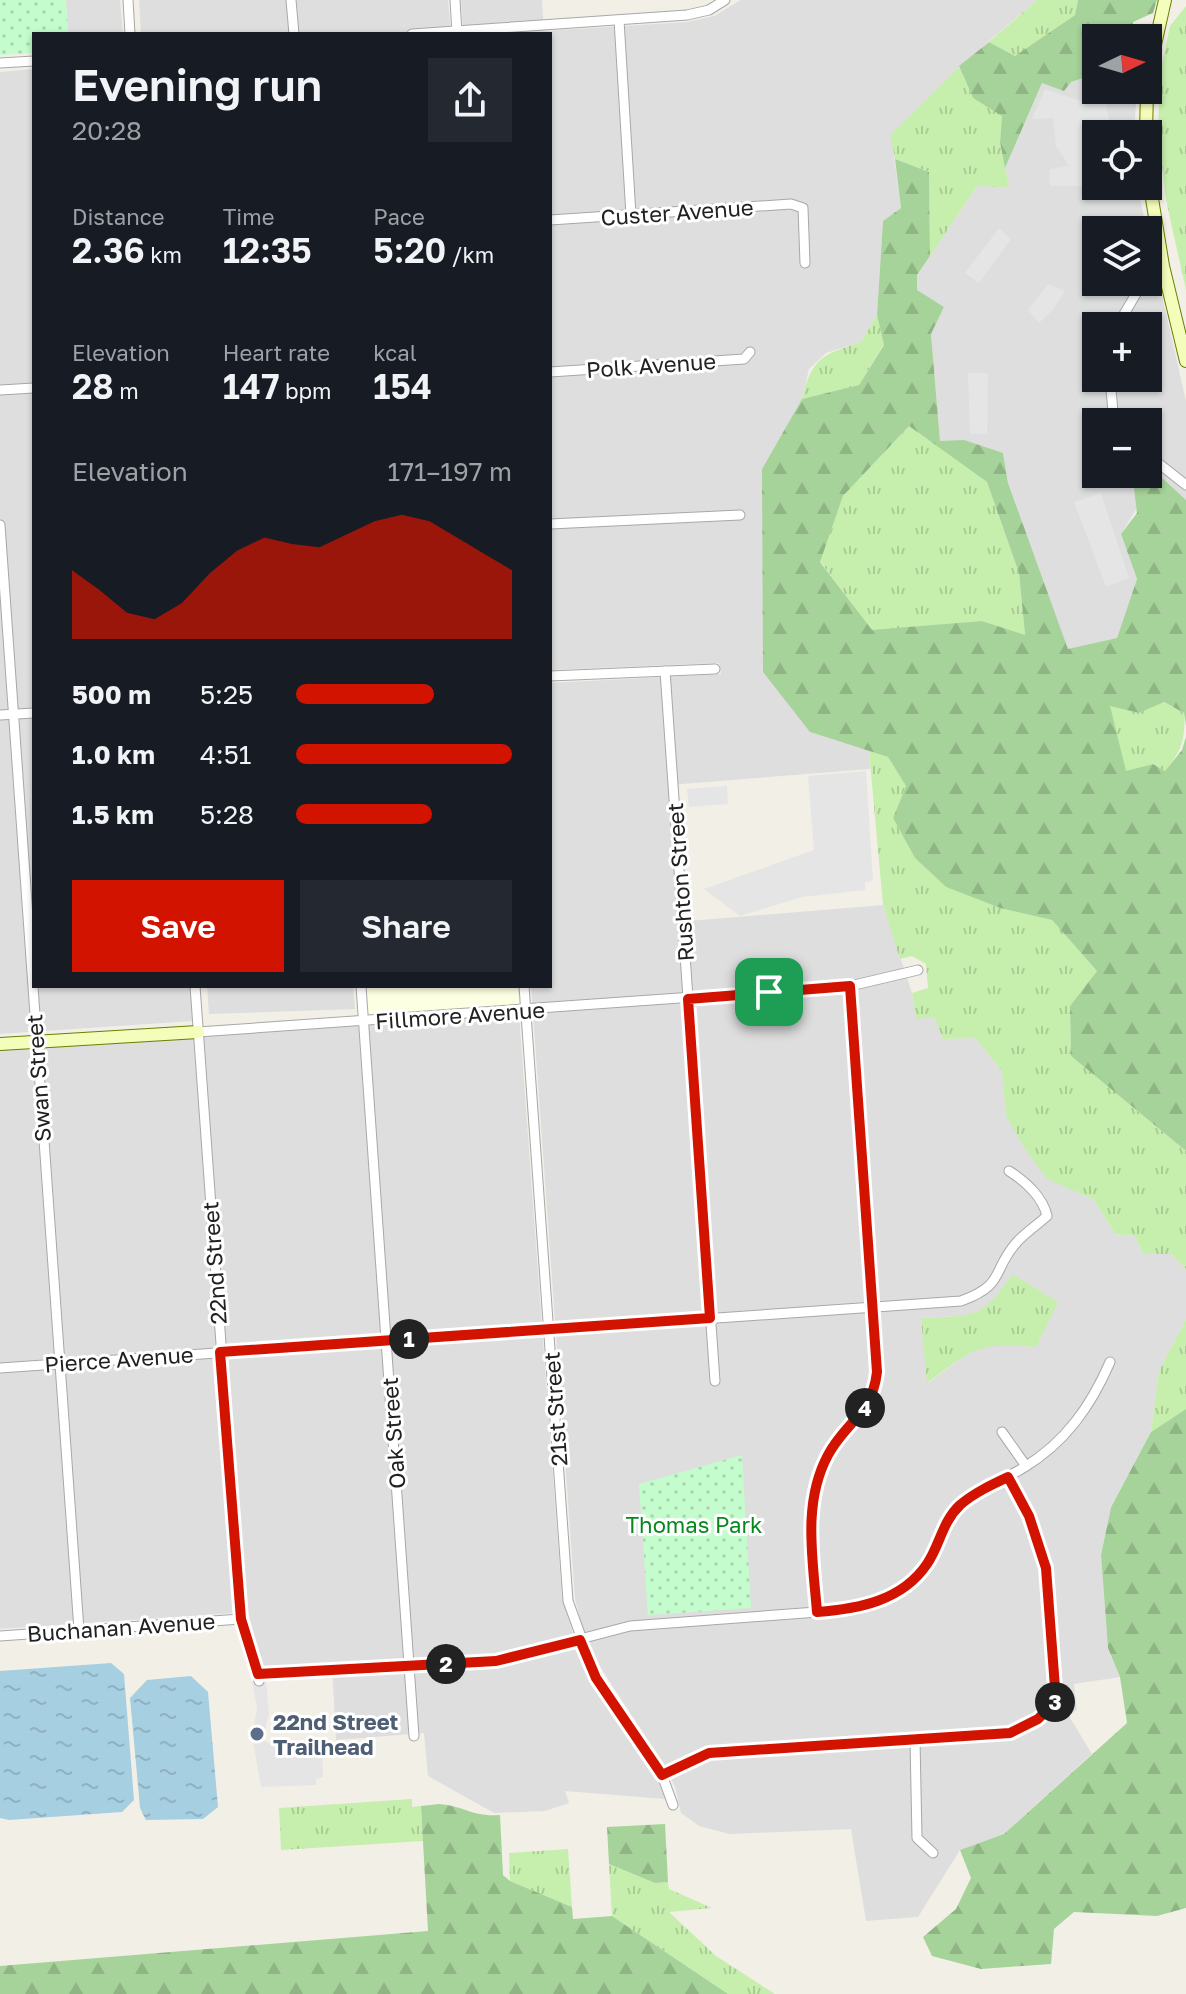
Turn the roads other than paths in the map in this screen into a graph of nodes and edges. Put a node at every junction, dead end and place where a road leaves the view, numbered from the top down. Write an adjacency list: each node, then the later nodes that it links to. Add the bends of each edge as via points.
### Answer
1 (128, 0): 8 (street)
2 (291, 0): 9 (street)
3 (455, 0): 10 (street)
4 (725, 0): 6 (street, via 687,15)
5 (1165, 0): 7 (street)
6 (619, 20): 10 (street); 14 (street)
7 (1160, 24)
8 (130, 32)
9 (294, 32)
10 (457, 32)
11 (32, 61): 12 (street)
12 (0, 63)
13 (1152, 200): 17 (street)
14 (631, 215): 15 (street, Custer Avenue); 16 (street, Custer Avenue, via 791,204 803,208)
15 (552, 220)
16 (805, 263)
17 (1163, 266): 19 (street)
18 (750, 352): 20 (street, Polk Avenue, via 744,359)
19 (1186, 361)
20 (552, 372)
21 (32, 388): 22 (street)
22 (0, 390)
23 (1162, 466): 24 (street)
24 (1186, 485)
25 (740, 515): 26 (street)
26 (552, 524)
27 (0, 525): 32 (street, Swan Street)
28 (715, 669): 29 (street)
29 (665, 671): 30 (street); 41 (street, Rushton Street)
30 (552, 676)
31 (32, 713): 32 (street)
32 (13, 714): 33 (street); 35 (street, Swan Street)
33 (0, 715)
34 (918, 970): 36 (street, Fillmore Avenue)
35 (32, 984)
36 (850, 986): 41 (street, Fillmore Avenue); 48 (street)
37 (32, 988): 45 (street, Swan Street)
38 (195, 988): 44 (street, 22nd Street)
39 (361, 988): 43 (street, Oak Street)
40 (524, 988): 42 (street, 21st Street)
41 (688, 999): 42 (street, Fillmore Avenue); 49 (street, Rushton Street)
42 (526, 1011): 43 (street, Fillmore Avenue); 50 (street, 21st Street)
43 (363, 1021): 44 (street, Fillmore Avenue); 51 (street, Oak Street)
44 (198, 1032): 45 (street, Fillmore Avenue); 52 (street, 22nd Street)
45 (36, 1041): 46 (street, Fillmore Avenue); 54 (street, Swan Street)
46 (0, 1044)
47 (1009, 1171): 48 (street, Pierce Avenue, via 1045,1206 1047,1216 1018,1241 998,1279 961,1301)
48 (873, 1307): 49 (street, Pierce Avenue); 60 (street, via 874,1395 828,1455 812,1506)
49 (710, 1318): 50 (street, Pierce Avenue); 56 (street, Rushton Street)
50 (549, 1330): 51 (street, Pierce Avenue); 64 (street, 21st Street, via 568,1601)
51 (386, 1341): 52 (street, Pierce Avenue); 65 (street, Oak Street)
52 (220, 1352): 54 (street, Pierce Avenue); 61 (street, 22nd Street)
53 (1110, 1362): 58 (street, via 1080,1419)
54 (58, 1364): 55 (street, Pierce Avenue); 62 (street, Swan Street)
55 (0, 1368)
56 (715, 1381)
57 (1002, 1432): 58 (street)
58 (1026, 1466): 59 (street)
59 (1008, 1477): 60 (street, via 958,1506 928,1564 910,1583 857,1609); 67 (street, via 1029,1516 1046,1568 1056,1701 1038,1719 1010,1733)
60 (817, 1612): 64 (street, via 630,1626)
61 (241, 1619): 62 (street, Buchanan Avenue); 65 (street, 22nd Street, via 258,1678)
62 (79, 1630): 63 (street, Buchanan Avenue)
63 (0, 1636)
64 (580, 1640): 65 (street, via 496,1661); 68 (street, 21st Street, via 596,1678)
65 (409, 1666): 66 (street, Oak Street)
66 (414, 1736)
67 (915, 1740): 68 (street, via 709,1753); 70 (street, via 917,1838)
68 (662, 1775): 69 (street, 21st Street)
69 (673, 1805)
70 (933, 1853)

